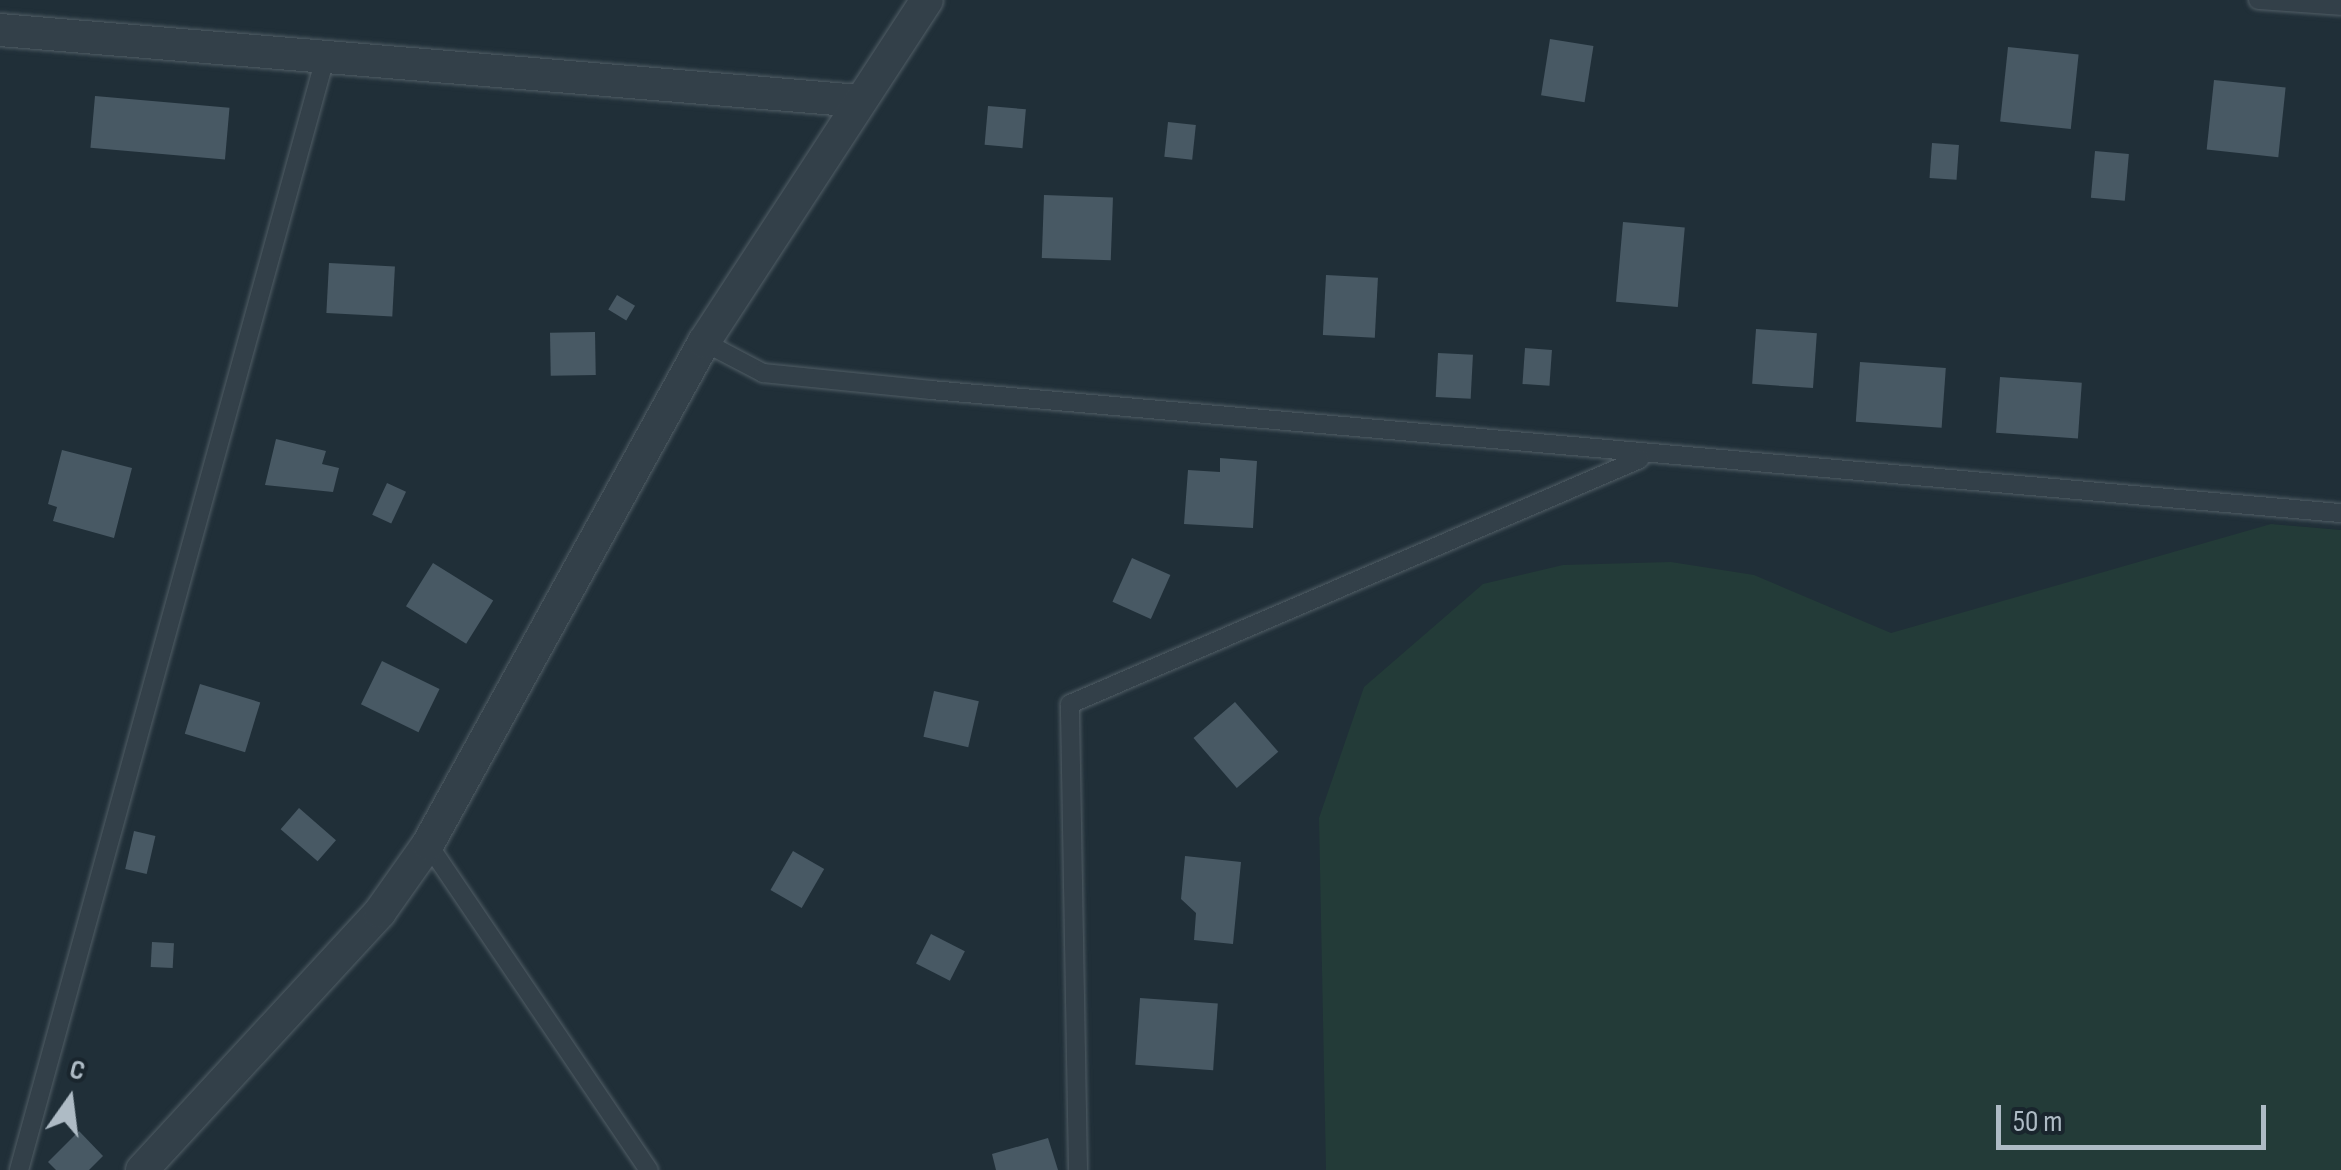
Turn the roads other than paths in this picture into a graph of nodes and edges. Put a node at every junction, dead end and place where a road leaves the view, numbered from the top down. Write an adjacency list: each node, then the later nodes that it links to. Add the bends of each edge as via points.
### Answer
1 (927, 0): 6 (street)
2 (2258, 0): 3 (lane)
3 (2341, 6)
4 (0, 30): 5 (street)
5 (325, 58): 6 (street); 11 (lane)
6 (859, 102): 7 (street)
7 (704, 342): 8 (lane, via 763,373); 10 (street)
8 (1645, 456): 9 (lane); 14 (lane, via 1070,704)
9 (2341, 513)
10 (428, 844): 12 (street, via 380,912); 13 (lane)
11 (18, 1170)
12 (142, 1170)
13 (649, 1170)
14 (1078, 1170)

